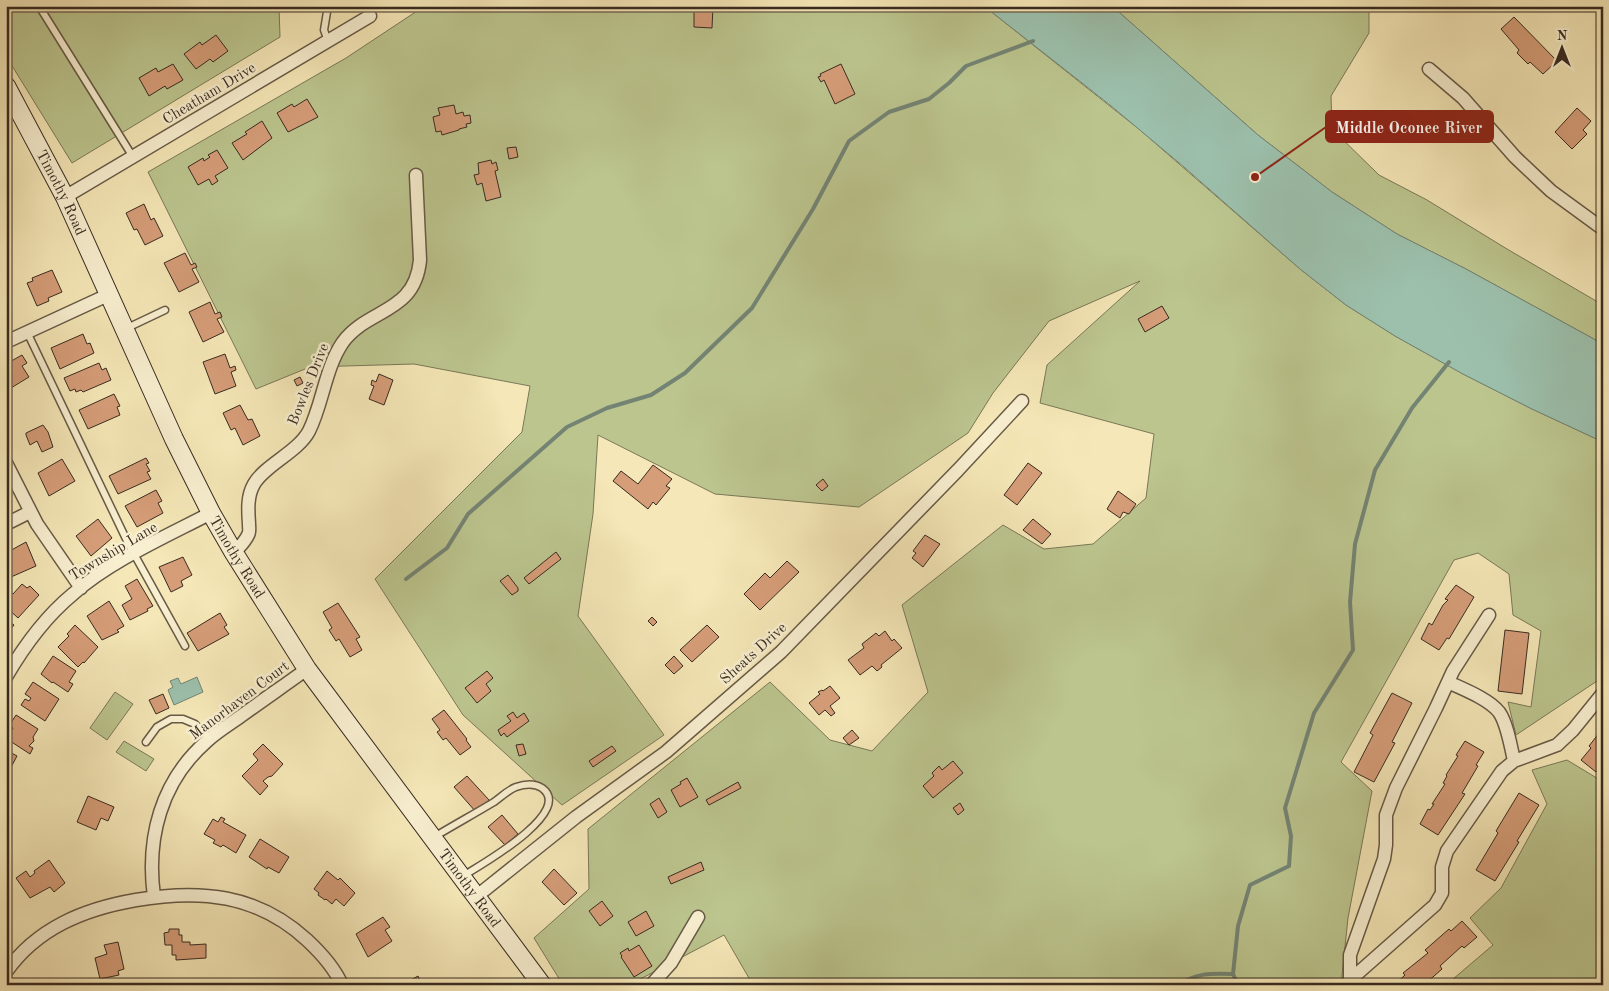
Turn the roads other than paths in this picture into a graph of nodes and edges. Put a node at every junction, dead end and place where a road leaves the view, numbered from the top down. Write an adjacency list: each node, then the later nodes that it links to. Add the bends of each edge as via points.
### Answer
1 (39, 6): 7 (lane)
2 (328, 6): 4 (lane, via 324,30)
3 (370, 16): 4 (street, Cheatham Drive)
4 (328, 42): 7 (street, Cheatham Drive)
5 (1429, 69): 10 (street, via 1463,98 1515,157 1551,191)
6 (6, 86): 9 (main road, Timothy Road)
7 (133, 157): 9 (street, Cheatham Drive)
8 (416, 175): 22 (street, Bowles Drive, via 420,260 414,283 393,307 356,329 340,348 309,431 255,482 248,504 249,534)
9 (64, 197): 11 (main road, Timothy Road)
10 (1603, 229)
11 (110, 294): 13 (main road, Timothy Road); 14 (street)
12 (165, 310): 13 (lane)
13 (125, 329): 19 (main road, Timothy Road)
14 (27, 332): 15 (street); 21 (lane)
15 (6, 342)
16 (1022, 401): 35 (street, Sheats Drive, via 781,652 666,752 576,817)
17 (6, 463): 18 (street)
18 (30, 512): 20 (street); 23 (street)
19 (211, 513): 21 (street, Township Lane); 22 (main road, Timothy Road)
20 (6, 524)
21 (134, 554): 23 (street, Township Lane); 25 (lane)
22 (234, 554): 26 (main road, Timothy Road)
23 (81, 588): 27 (street, Township Lane, via 41,625)
24 (1489, 615): 28 (street)
25 (184, 646)
26 (307, 669): 30 (street, Manorhaven Court); 33 (main road, Timothy Road)
27 (6, 677)
28 (1448, 682): 32 (street, via 1500,713); 39 (street, via 1386,815 1384,859 1350,955)
29 (1603, 692): 32 (street, via 1557,745)
30 (209, 740): 31 (lane, via 194,724 172,720 157,727); 36 (street, Manorhaven Court, via 182,769 163,803 151,856)
31 (146, 742)
32 (1514, 761): 39 (street, via 1502,770 1447,851 1442,867 1442,893 1435,906)
33 (432, 838): 34 (main road, Timothy Road); 34 (lane, via 515,787 536,784 545,790 547,810 541,818 503,851)
34 (462, 876): 35 (main road, Timothy Road)
35 (477, 896): 41 (main road, Timothy Road)
36 (154, 897): 38 (street, via 119,903 66,920 32,943); 40 (street, via 193,894 251,904 285,922 314,947)
37 (698, 917): 42 (street, via 671,963)
38 (6, 972)
39 (1349, 983)
40 (342, 985)
41 (542, 985)
42 (651, 985)

